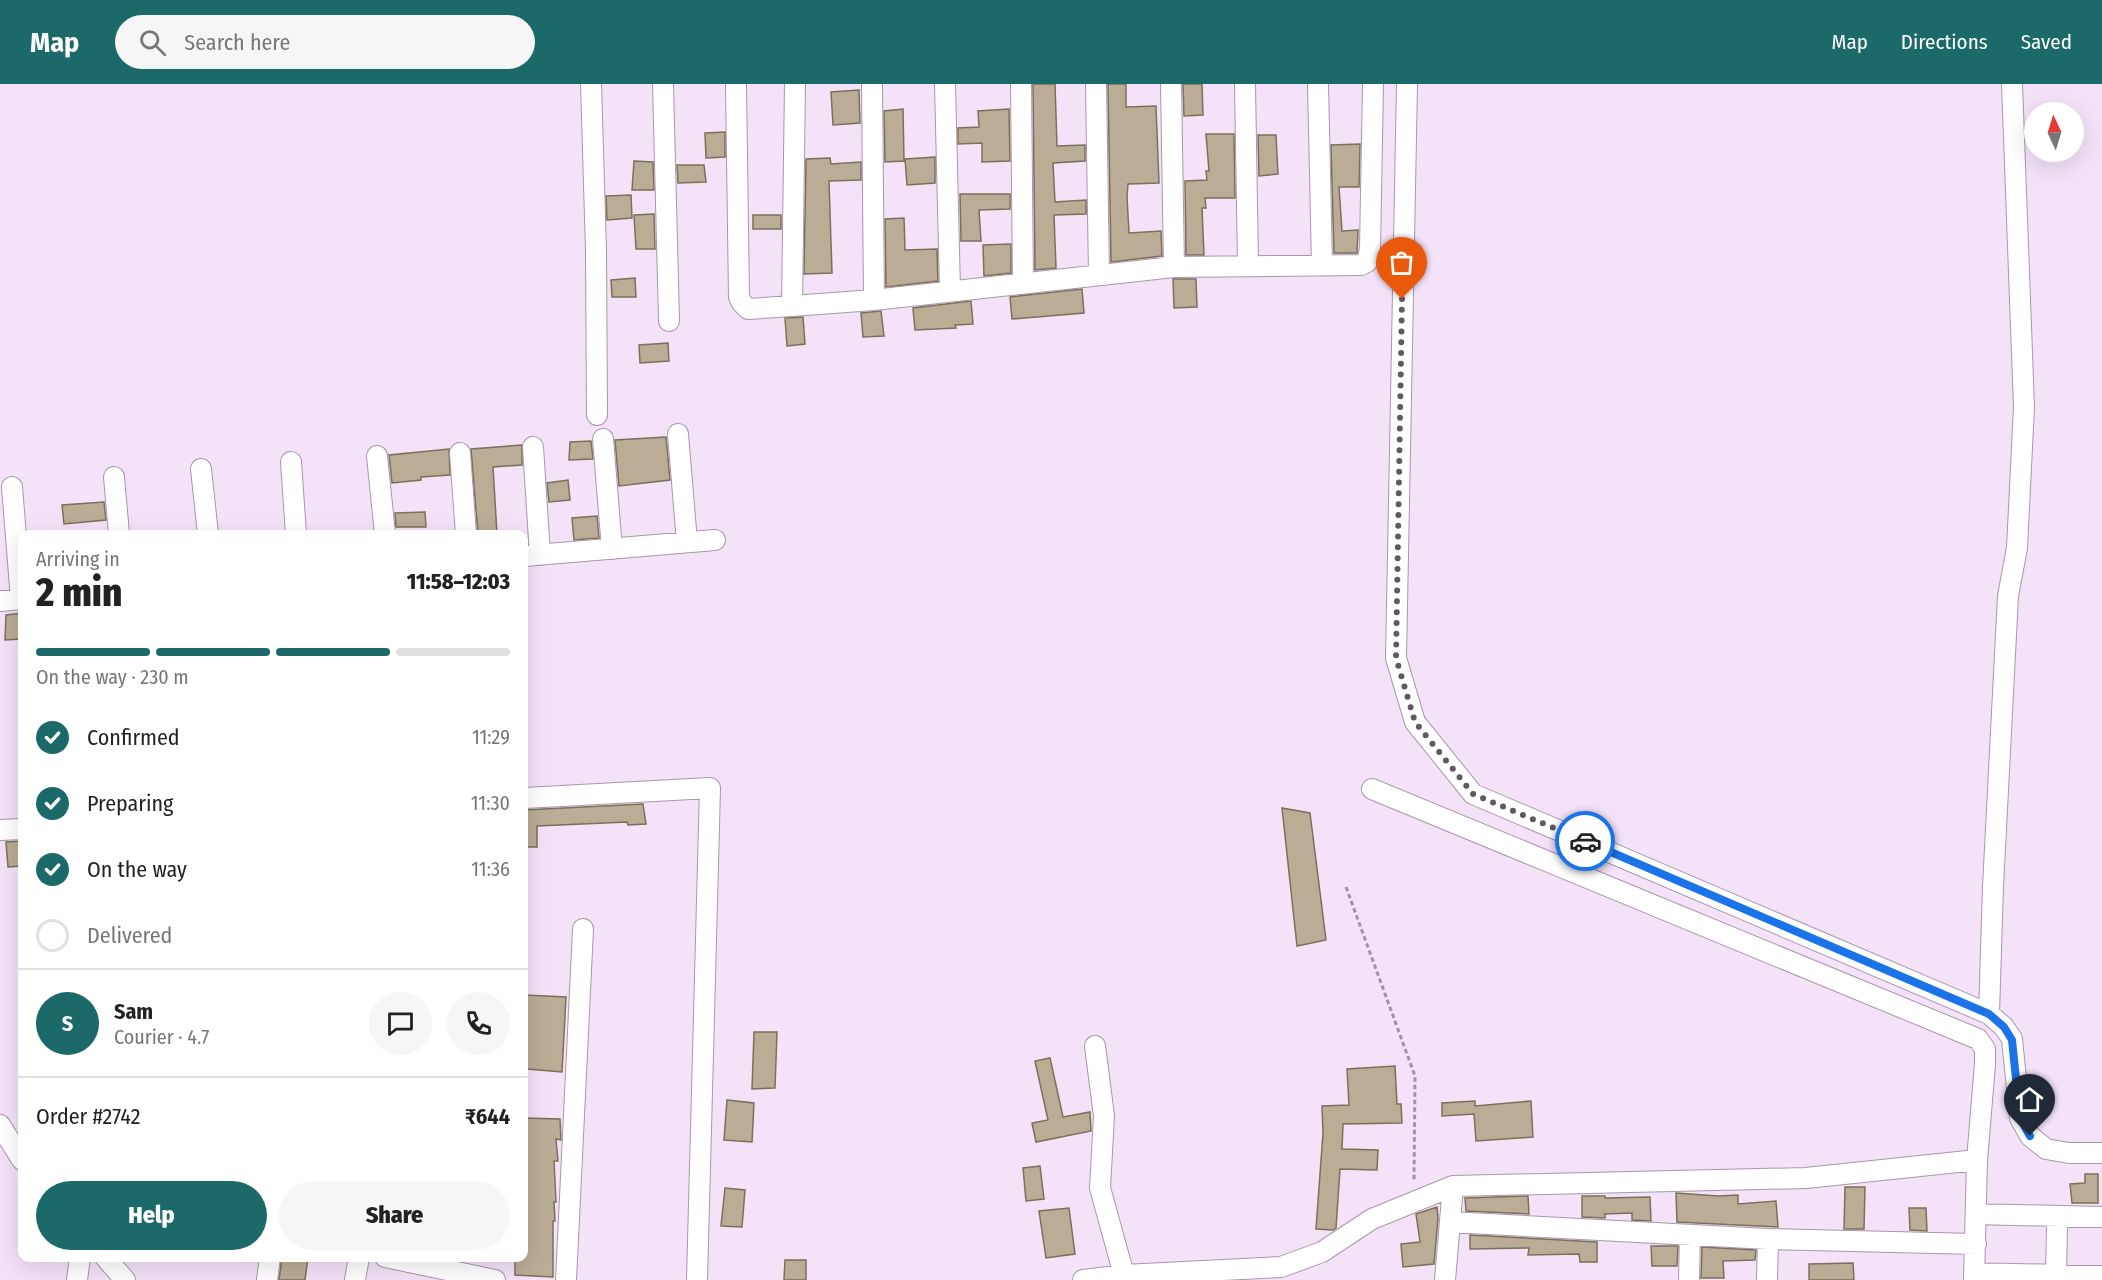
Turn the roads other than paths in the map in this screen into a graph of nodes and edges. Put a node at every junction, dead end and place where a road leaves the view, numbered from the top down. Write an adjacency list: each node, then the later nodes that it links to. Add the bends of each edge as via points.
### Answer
1 (591, 84): 24 (street)
2 (663, 84): 23 (street)
3 (736, 84): 22 (street, via 739,297 748,309)
4 (795, 84): 22 (street)
5 (872, 84): 21 (street)
6 (945, 84): 20 (street)
7 (1020, 84): 19 (street)
8 (1096, 84): 18 (street)
9 (1171, 84): 17 (street)
10 (1245, 84): 16 (street)
11 (1318, 84): 15 (street)
12 (1372, 84): 15 (street, via 1370,257 1360,265)
13 (1407, 84): 51 (street, via 1396,658 1415,722 1473,794)
14 (2012, 84): 51 (street, via 2024,407 2017,548 2008,596)
15 (1322, 265): 16 (street)
16 (1248, 266): 17 (street)
17 (1174, 267): 18 (street)
18 (1099, 275): 19 (street)
19 (1023, 284): 20 (street)
20 (950, 291): 21 (street)
21 (874, 300): 22 (street)
22 (792, 306)
23 (669, 321)
24 (597, 416)
25 (678, 434): 40 (street)
26 (603, 439): 41 (street)
27 (533, 447): 43 (street)
28 (460, 453): 38 (street)
29 (377, 456): 37 (street)
30 (291, 462): 36 (street)
31 (201, 469): 35 (street)
32 (114, 477): 34 (street)
33 (12, 486): 42 (street)
34 (119, 530)
35 (208, 530)
36 (296, 530)
37 (385, 530)
38 (466, 530)
39 (715, 540): 40 (street)
40 (687, 542): 41 (street)
41 (612, 549): 43 (street)
42 (18, 554)
43 (532, 555)
44 (18, 599): 45 (street)
45 (0, 601)
46 (1372, 789): 56 (street, via 1978,1039 1985,1049 1985,1064)
47 (528, 798): 81 (street, via 710,788)
48 (18, 829): 49 (street)
49 (0, 830)
50 (583, 929): 80 (street)
51 (1989, 1014): 54 (street, via 2012,1040 2020,1118 2030,1136 2046,1149)
52 (1095, 1046): 71 (street, via 1104,1116 1100,1188)
53 (0, 1125): 55 (street)
54 (2102, 1153)
55 (18, 1154)
56 (1977, 1160): 57 (street, via 1806,1178); 58 (street)
57 (1453, 1186): 60 (street); 71 (street, via 1372,1219 1322,1252 1281,1267)
58 (1977, 1214): 59 (street); 64 (street)
59 (2102, 1217)
60 (1450, 1222): 62 (street); 83 (street)
61 (2057, 1225): 74 (street)
62 (1690, 1235): 63 (street); 84 (street)
63 (1768, 1239): 64 (street); 85 (street)
64 (1976, 1244): 73 (street)
65 (79, 1262): 75 (street)
66 (109, 1262): 76 (street)
67 (269, 1262): 77 (street)
68 (358, 1262): 78 (street)
69 (433, 1262): 70 (street)
70 (470, 1266): 79 (street)
71 (1124, 1275): 82 (street)
72 (2102, 1275): 74 (street)
73 (1974, 1277): 74 (street)
74 (2056, 1277)
75 (77, 1280)
76 (125, 1280)
77 (267, 1280)
78 (356, 1280)
79 (495, 1280)
80 (566, 1280)
81 (697, 1280)
82 (1083, 1280)
83 (1445, 1280)
84 (1689, 1280)
85 (1767, 1280)

